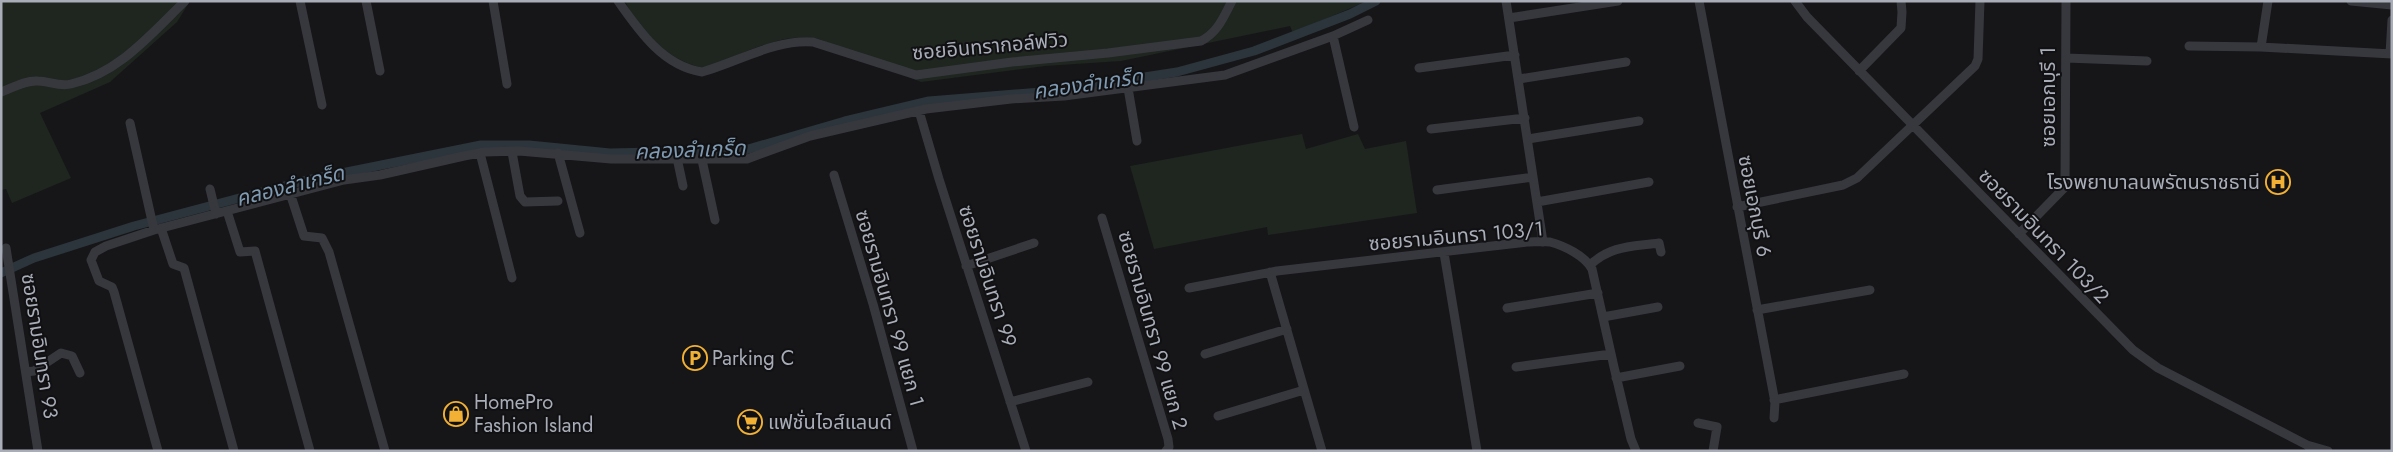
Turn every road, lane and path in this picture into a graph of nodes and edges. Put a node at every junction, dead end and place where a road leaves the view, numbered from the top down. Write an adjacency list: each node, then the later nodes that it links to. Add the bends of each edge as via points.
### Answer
1 (185, 1): 34 (street, via 137,47 107,70 71,84 34,80)
2 (300, 1): 35 (street)
3 (366, 1): 29 (street)
4 (492, 1): 32 (street)
5 (618, 1): 6 (street, ซอยอินทรากอล์ฟวิว, via 657,50 691,70 702,72 780,45 802,41 916,75 1201,41 1211,36 1219,26)
6 (1232, 1)
7 (1506, 1): 17 (street)
8 (1618, 1): 17 (street)
9 (1699, 1): 59 (street, ซอยเอกบุรี 6)
10 (1795, 1): 30 (street, ซอยรามอินทรา 103/2)
11 (1901, 1): 30 (street, via 1901,28)
12 (1980, 1): 40 (street, via 1977,63)
13 (2066, 1): 25 (street, ซอยเอกบุรี 1)
14 (2268, 1): 22 (street)
15 (2350, 1): 16 (street)
16 (2392, 5)
17 (1509, 18): 24 (street)
18 (1368, 20): 20 (street)
19 (2392, 20): 23 (street)
20 (1333, 36): 33 (street, via 1225,75); 41 (street)
21 (2188, 46): 22 (street)
22 (2261, 47): 23 (street)
23 (2391, 54)
24 (1515, 55): 28 (street); 31 (street)
25 (2066, 58): 26 (street); 66 (street, ซอยเอกบุรี 1, via 2064,187)
26 (2146, 61)
27 (1626, 62): 31 (street)
28 (1419, 68)
29 (380, 71)
30 (1859, 71): 40 (street, ซอยรามอินทรา 103/2)
31 (1519, 79): 37 (street)
32 (507, 84)
33 (1128, 88): 36 (street, via 959,104); 44 (street)
34 (1, 92)
35 (322, 105)
36 (919, 111): 49 (street, via 810,136 747,159); 73 (street, ซอยรามอินทรา 99)
37 (1525, 118): 42 (street); 43 (street)
38 (1638, 121): 43 (street)
39 (130, 123): 64 (street, via 149,214)
40 (1912, 125): 59 (street, via 1851,183); 66 (street, ซอยรามอินทรา 103/2)
41 (1354, 127)
42 (1431, 129)
43 (1528, 139): 51 (street)
44 (1137, 142)
45 (512, 152): 46 (street); 47 (street); 57 (street, via 522,200)
46 (480, 153): 56 (street); 75 (street)
47 (558, 153): 48 (street, via 611,159); 65 (street)
48 (677, 158): 49 (street); 53 (street)
49 (702, 160): 63 (street)
50 (834, 174): 105 (street, ซอยรามอินทรา 99 แยก 1)
51 (1533, 177): 54 (street); 58 (street)
52 (1649, 182): 58 (street)
53 (683, 186)
54 (1437, 190)
55 (211, 193): 60 (street)
56 (290, 193): 61 (street); 104 (street, via 304,236 322,238 329,252)
57 (558, 201)
58 (1537, 202): 67 (street)
59 (1737, 207): 81 (street, ซอยเอกบุรี 6)
60 (215, 211): 61 (street); 64 (street)
61 (227, 211): 103 (street, via 240,252 255,251)
62 (1102, 218): 107 (street, ซอยรามอินทรา 99 แยก 2, via 1168,439)
63 (715, 220)
64 (155, 228): 101 (street, via 106,246 92,257 99,281 112,287 114,292); 102 (street, via 173,264 184,268)
65 (580, 233)
66 (2019, 234): 99 (street, ซอยรามอินทรา 103/2, via 2117,336 2146,360)
67 (1543, 242): 70 (street, ซอยรามอินทรา 103/1); 72 (street, ซอยรามอินทรา 103/1, via 1577,254)
68 (1034, 243): 73 (street)
69 (6, 248): 88 (street, ซอยรามอินทรา 93)
70 (1444, 252): 74 (street, ซอยรามอินทรา 103/1); 109 (street)
71 (1661, 252): 72 (street, via 1659,243 1620,249 1603,254)
72 (1590, 265): 78 (street)
73 (966, 266): 95 (street, ซอยรามอินทรา 99)
74 (1270, 272): 76 (street, ซอยรามอินทรา 103/1); 83 (street)
75 (512, 278)
76 (1189, 288)
77 (1870, 290): 81 (street)
78 (1598, 293): 80 (street); 82 (street)
79 (1658, 307): 82 (street)
80 (1507, 308)
81 (1757, 310): 94 (street, ซอยเอกบุรี 6)
82 (1603, 317): 85 (street)
83 (1287, 329): 84 (street); 93 (street)
84 (1205, 354)
85 (1611, 354): 87 (street); 91 (street)
86 (1680, 366): 91 (street)
87 (1516, 367)
88 (26, 372): 89 (street, via 34,371 61,353 72,356); 100 (street, ซอยรามอินทรา 93)
89 (80, 373)
90 (1904, 374): 94 (street)
91 (1616, 378): 110 (street)
92 (1088, 382): 95 (street)
93 (1304, 390): 96 (street); 108 (street)
94 (1774, 400): 97 (street, ซอยเอกบุรี 6)
95 (1010, 402): 106 (street, ซอยรามอินทรา 99)
96 (1218, 416)
97 (1774, 418)
98 (1698, 422): 111 (street, via 1717,427)
99 (2310, 448): 112 (street, ซอยรามอินทรา 103/2)
100 (38, 451)
101 (158, 451)
102 (234, 451)
103 (310, 451)
104 (385, 451)
105 (912, 451)
106 (1026, 451)
107 (1166, 451)
108 (1322, 451)
109 (1476, 451)
110 (1636, 451)
111 (1713, 451)
112 (2328, 451)

